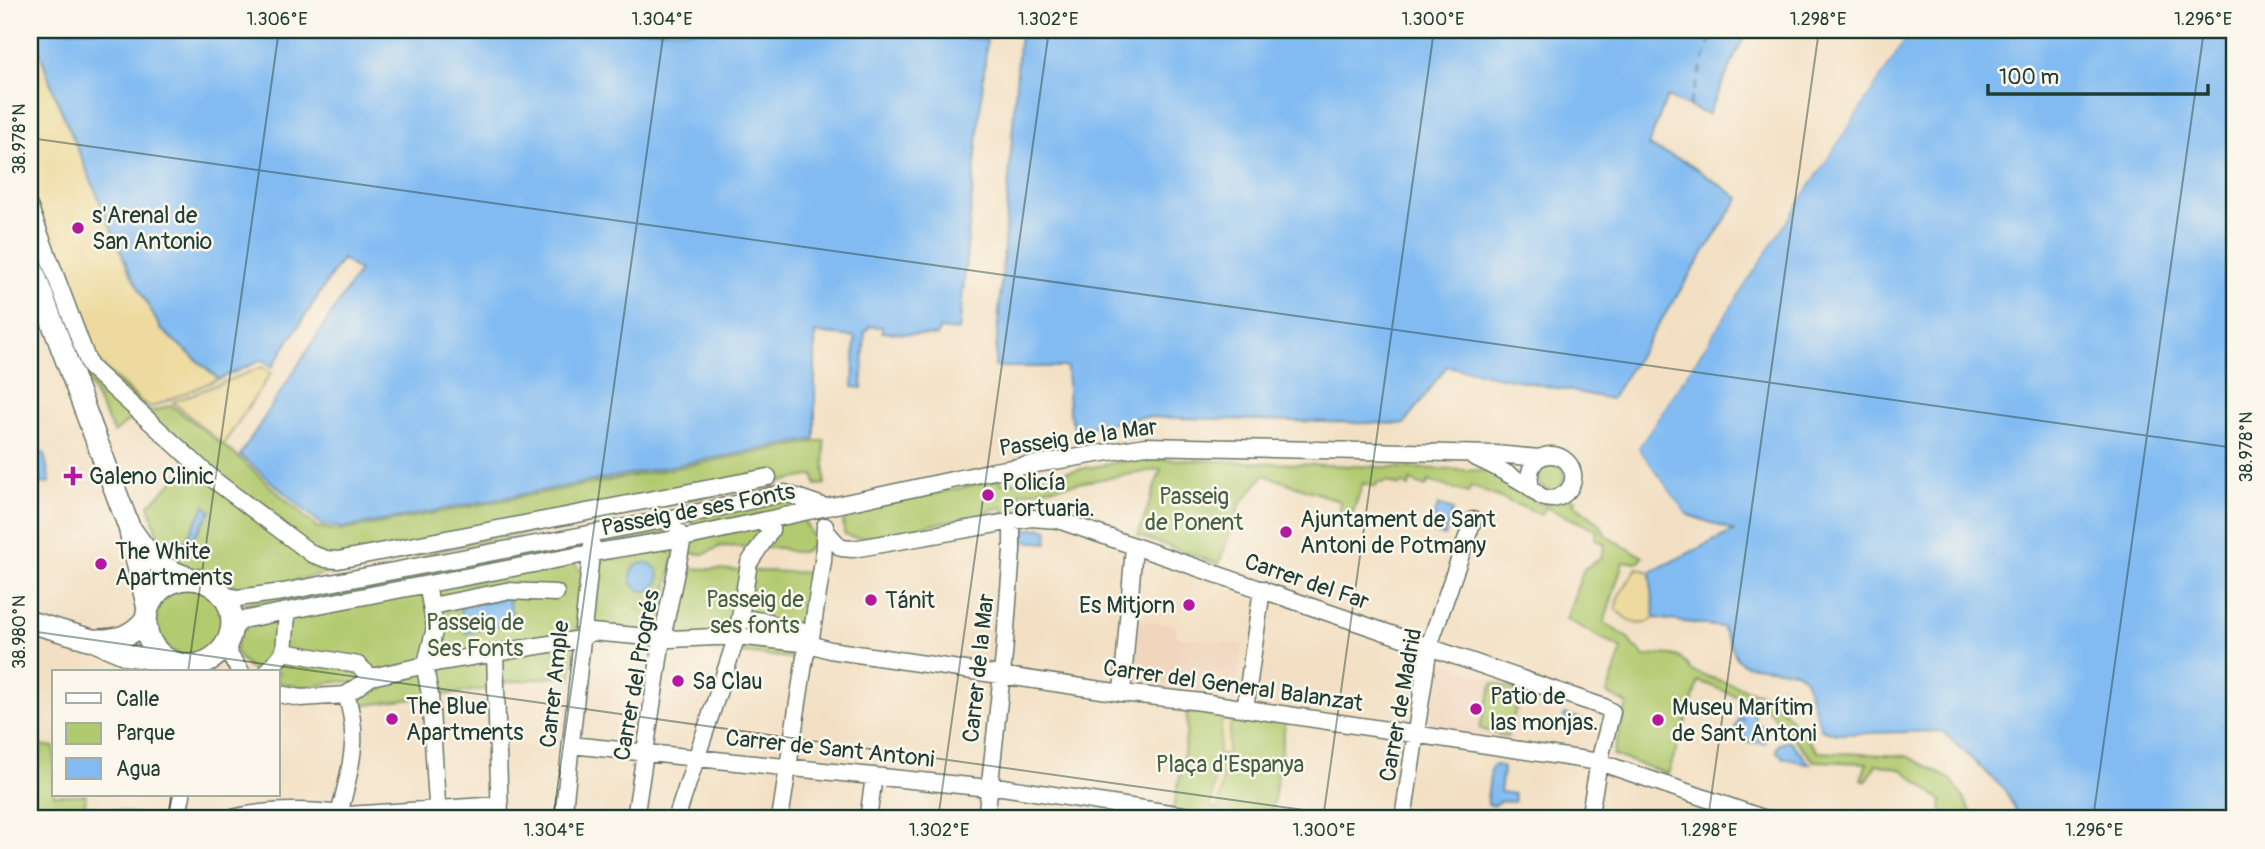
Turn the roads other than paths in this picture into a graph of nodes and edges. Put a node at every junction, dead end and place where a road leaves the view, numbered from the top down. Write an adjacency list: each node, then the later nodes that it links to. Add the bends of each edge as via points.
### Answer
1 (30, 208): 6 (street, via 90,367 214,480 312,554 338,560)
2 (30, 263): 3 (main road)
3 (36, 300): 13 (main road)
4 (1469, 454): 5 (street, Passeig de la Mar); 7 (street, Passeig de la Mar); 8 (street, Passeig de la Mar, via 1146,446)
5 (1539, 458): 7 (street, via 1528,477); 7 (street, via 1562,458 1573,472 1573,482 1555,499 1537,495)
6 (768, 477)
7 (1531, 488)
8 (823, 506): 9 (street, Passeig de ses Fonts, via 785,493); 14 (street); 16 (street, Passeig de ses Fonts)
9 (667, 519): 15 (street, Passeig de ses Fonts); 16 (street)
10 (1473, 520): 37 (street, Carrer de Madrid)
11 (1012, 521): 17 (street, Carrer del Far, via 1058,520); 18 (street, Carrer del Far, via 865,548); 44 (street, Carrer de la Mar)
12 (771, 523): 29 (street, via 749,563)
13 (129, 527): 21 (main road, via 162,567); 27 (main road)
14 (825, 530): 18 (street); 20 (street)
15 (594, 532): 19 (street, Carrer Ample); 25 (street, Passeig de ses Fonts, via 283,592 238,598)
16 (682, 538): 19 (street, Passeig de ses Fonts); 35 (street, Carrer del Progrés)
17 (1134, 546): 23 (street, Carrer del Far); 46 (street)
18 (841, 548): 20 (street)
19 (591, 553): 31 (street, Passeig de ses Fonts, via 243,620); 34 (street, Carrer Ample)
20 (823, 561): 33 (street)
21 (192, 579): 25 (main road); 27 (main road, via 164,587 154,596)
22 (428, 589): 26 (street)
23 (1262, 589): 37 (street, Carrer del Far); 49 (street)
24 (555, 593): 26 (street, via 506,591)
25 (222, 595): 31 (main road, via 229,609)
26 (432, 606): 41 (street, via 435,628)
27 (147, 614): 36 (main road, via 138,628 121,639); 40 (main road, via 147,633 153,646 163,656)
28 (287, 614): 38 (street)
29 (740, 618): 32 (street); 33 (street, via 769,622 772,628 801,631)
30 (30, 622): 36 (main road)
31 (228, 636): 40 (main road, via 218,653); 42 (street, via 230,656)
32 (737, 636): 33 (street); 35 (street); 53 (street)
33 (811, 637): 44 (street, Carrer del General Balanzat, via 830,650); 55 (street)
34 (581, 639): 35 (street, via 591,632); 39 (street); 51 (street, Carrer Ample)
35 (662, 639): 52 (street, Carrer del Progrés)
36 (92, 640): 40 (main road, via 128,655)
37 (1429, 646): 50 (street, Carrer de Madrid); 54 (street, Carrer del Far, via 1612,712)
38 (284, 652): 43 (street); 45 (street, via 358,666)
39 (495, 653): 41 (street); 59 (street)
40 (187, 666)
41 (425, 667): 45 (street); 60 (street)
42 (240, 670)
43 (270, 670)
44 (1002, 675): 46 (street, Carrer del General Balanzat); 57 (street, Carrer de la Mar)
45 (371, 677): 48 (street)
46 (1122, 693): 49 (street, Carrer del General Balanzat)
47 (280, 694): 48 (street, via 301,698)
48 (346, 695): 61 (street, via 354,749)
49 (1245, 709): 50 (street, Carrer del General Balanzat)
50 (1415, 733): 54 (street, Carrer del General Balanzat); 71 (street, Carrer de Madrid)
51 (571, 744): 52 (street, Carrer de Sant Antoni); 64 (street, Carrer Ample)
52 (646, 752): 53 (street, Carrer de Sant Antoni); 65 (street, Carrer del Progrés)
53 (697, 757): 55 (street, Carrer de Sant Antoni); 66 (street)
54 (1599, 762): 72 (street); 73 (street, Carrer del General Balanzat)
55 (788, 767): 56 (street, Carrer de Sant Antoni); 67 (street)
56 (874, 776): 57 (street, Carrer de Sant Antoni); 68 (street)
57 (988, 787): 69 (street, Carrer de la Mar); 70 (street, Carrer de Sant Antoni)
58 (182, 796): 62 (street)
59 (500, 812): 60 (street)
60 (438, 815): 61 (street)
61 (338, 816): 63 (street, via 324,811 275,811)
62 (177, 819)
63 (228, 819)
64 (563, 819)
65 (635, 819)
66 (676, 819)
67 (780, 819)
68 (868, 819)
69 (986, 819)
70 (1208, 819)
71 (1403, 819)
72 (1589, 819)
73 (1766, 819)

